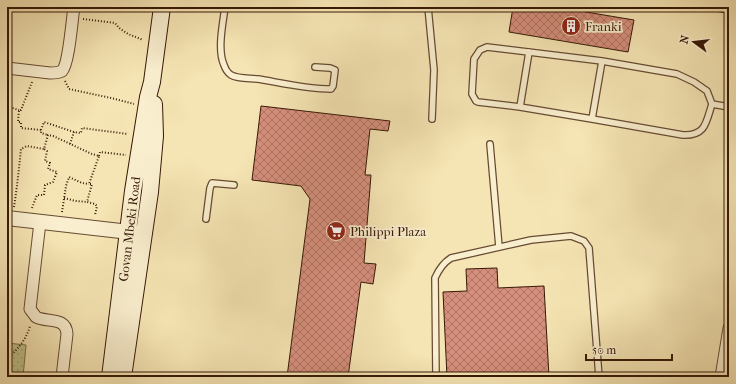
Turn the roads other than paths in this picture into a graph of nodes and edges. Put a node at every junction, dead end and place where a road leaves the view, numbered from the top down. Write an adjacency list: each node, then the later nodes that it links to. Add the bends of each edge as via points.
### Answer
1 (162, 7): 11 (main road, Govan Mbeki Road)
2 (225, 7): 9 (lane, via 222,59 230,74 331,89 335,70)
3 (428, 7): 15 (lane, via 434,70)
4 (712, 7): 5 (lane)
5 (729, 10)
6 (73, 12): 10 (street, via 67,61 60,72)
7 (528, 52): 8 (lane); 13 (lane); 13 (lane, via 487,46 480,50 474,59 472,94 476,101)
8 (602, 61): 12 (lane, via 677,74 707,91); 16 (lane)
9 (316, 67)
10 (7, 68)
11 (152, 82): 22 (main road, Govan Mbeki Road); 23 (main road, Govan Mbeki Road, via 155,136)
12 (712, 104): 14 (lane); 16 (lane, via 704,128 692,135)
13 (520, 107): 16 (lane)
14 (729, 107)
15 (432, 119)
16 (592, 119)
17 (490, 144): 24 (lane)
18 (234, 185): 20 (lane, via 212,183)
19 (10, 218): 21 (street)
20 (206, 219)
21 (35, 221): 22 (street); 26 (street, via 30,305 33,315 39,319 58,321 66,327)
22 (128, 232): 23 (street); 27 (main road, Govan Mbeki Road)
23 (144, 234): 28 (main road, Govan Mbeki Road)
24 (499, 248): 29 (lane, via 451,258 439,269 435,278); 30 (lane, via 531,240 571,236 584,241 589,248)
25 (729, 328): 31 (street)
26 (62, 377)
27 (110, 377)
28 (123, 377)
29 (436, 377)
30 (600, 377)
31 (721, 377)

